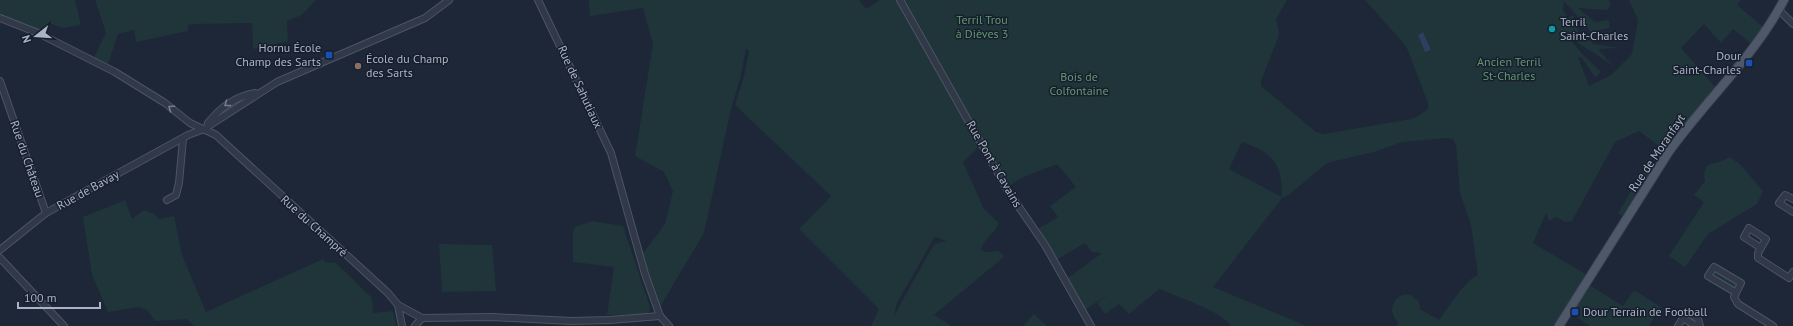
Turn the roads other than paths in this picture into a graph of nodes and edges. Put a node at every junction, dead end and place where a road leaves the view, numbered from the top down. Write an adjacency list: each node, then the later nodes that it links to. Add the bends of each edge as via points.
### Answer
1 (449, 0): 9 (street, Rue de Bavay, via 425,18 277,82)
2 (538, 0): 21 (street, Rue de Sahutiaux, via 611,153 645,274)
3 (900, 0): 28 (street, Rue Pont à Cavains, via 1008,191 1045,245)
4 (1784, 0): 5 (main road, Rue de Moranfayt)
5 (1779, 10): 7 (street); 29 (main road, Rue de Moranfayt, via 1755,47 1688,125 1668,153)
6 (0, 18): 9 (street, Rue du Champré, one-way to 6, via 190,123 165,103 114,72 38,33)
7 (1793, 24)
8 (0, 81): 14 (street, Rue du Château)
9 (204, 129): 10 (street, Rue de Bavay); 20 (street, Rue du Champré, via 216,135)
10 (183, 139): 12 (street, via 179,184 176,195); 14 (street, Rue de Bavay)
11 (1793, 199): 13 (street, via 1785,195 1779,203)
12 (167, 200)
13 (1793, 212)
14 (46, 214): 16 (street, Rue de Bavay)
15 (1761, 248): 18 (street, via 1758,258 1789,278)
16 (0, 250)
17 (0, 258): 24 (street)
18 (1793, 272)
19 (1735, 292): 19 (street, via 1740,283 1714,267 1708,276); 33 (street, via 1734,297 1738,304)
20 (398, 305): 22 (street, Rue du Champré); 25 (street)
21 (660, 316): 22 (street, Rue du Champré, via 571,321 492,317); 27 (street)
22 (422, 318): 26 (street)
23 (1683, 318): 30 (street); 31 (street); 32 (street, via 1690,313 1698,318)
24 (64, 326)
25 (402, 326)
26 (415, 326)
27 (669, 326)
28 (1091, 326)
29 (1559, 326)
30 (1678, 326)
31 (1696, 326)
32 (1700, 326)
33 (1773, 326)

